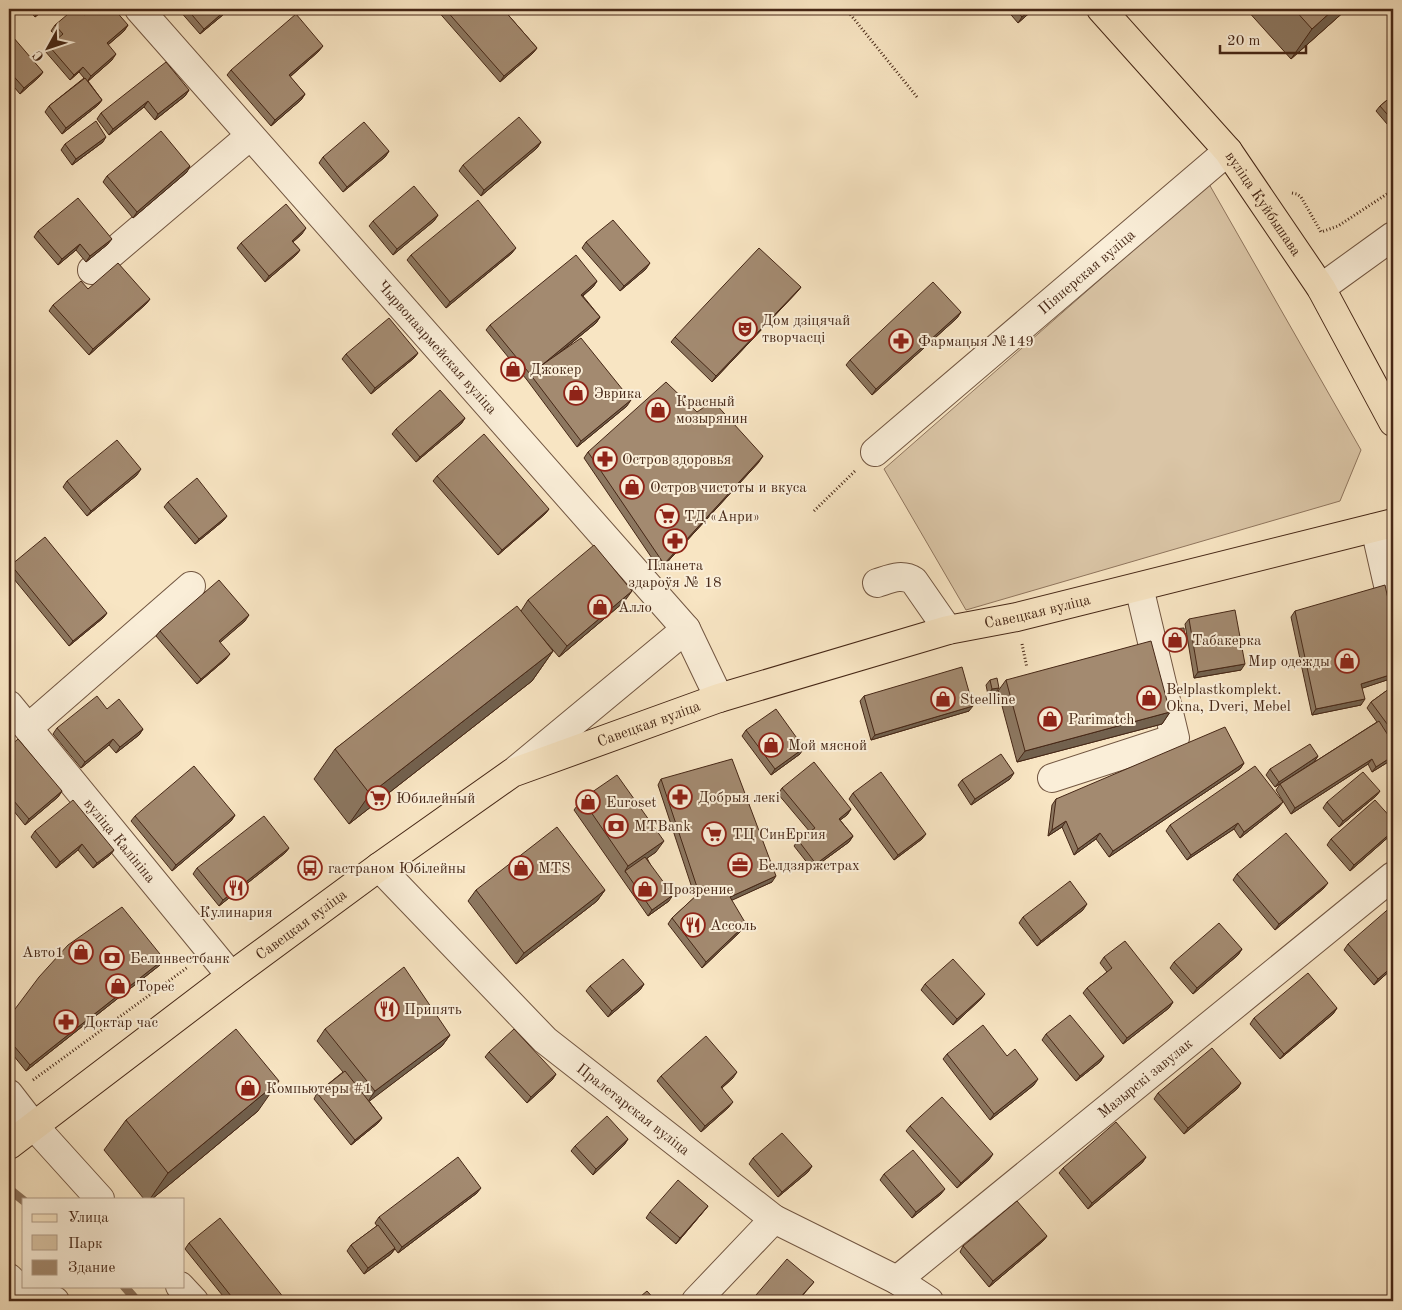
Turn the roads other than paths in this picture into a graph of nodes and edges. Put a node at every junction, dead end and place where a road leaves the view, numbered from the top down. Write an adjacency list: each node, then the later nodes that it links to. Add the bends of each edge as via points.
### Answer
1 (138, 9): 3 (street, Чырвонаармейская вуліца)
2 (1101, 9): 4 (main road, вуліца Куйбышава)
3 (250, 136): 6 (street); 15 (street, Чырвонаармейская вуліца)
4 (1228, 151): 7 (main road, вуліца Куйбышава); 9 (street, Піянерская вуліца)
5 (1393, 236): 7 (street)
6 (92, 270)
7 (1321, 288): 8 (main road, вуліца Куйбышава)
8 (1393, 422)
9 (875, 452)
10 (1384, 526): 13 (main road, Савецкая вуліца); 14 (street)
11 (877, 583): 16 (street, via 903,576 914,581)
12 (190, 586): 19 (street)
13 (1139, 587): 16 (main road, Савецкая вуліца); 21 (street, via 1175,738)
14 (1393, 607)
15 (686, 629): 17 (street, Чырвонаармейская вуліца); 20 (street)
16 (948, 630): 17 (main road, Савецкая вуліца)
17 (719, 698): 20 (main road, Савецкая вуліца)
18 (9, 705): 19 (street, вуліца Калініна)
19 (28, 728): 24 (street, вуліца Калініна)
20 (512, 773): 22 (main road, Савецкая вуліца)
21 (1052, 778)
22 (379, 867): 24 (main road, Савецкая вуліца); 28 (street, Пралетарская вуліца, via 546,1040)
23 (1393, 876): 30 (street, Мазырскі завулак)
24 (231, 976): 26 (main road, Савецкая вуліца)
25 (10, 1096): 26 (street)
26 (19, 1137): 27 (street)
27 (99, 1198)
28 (774, 1219): 30 (street, Пралетарская вуліца); 36 (street)
29 (9, 1278): 32 (street)
30 (897, 1280): 37 (street, Пралетарская вуліца)
31 (22, 1288): 34 (street)
32 (22, 1288)
33 (182, 1288): 35 (street)
34 (55, 1301)
35 (194, 1301)
36 (696, 1301)
37 (929, 1301)

